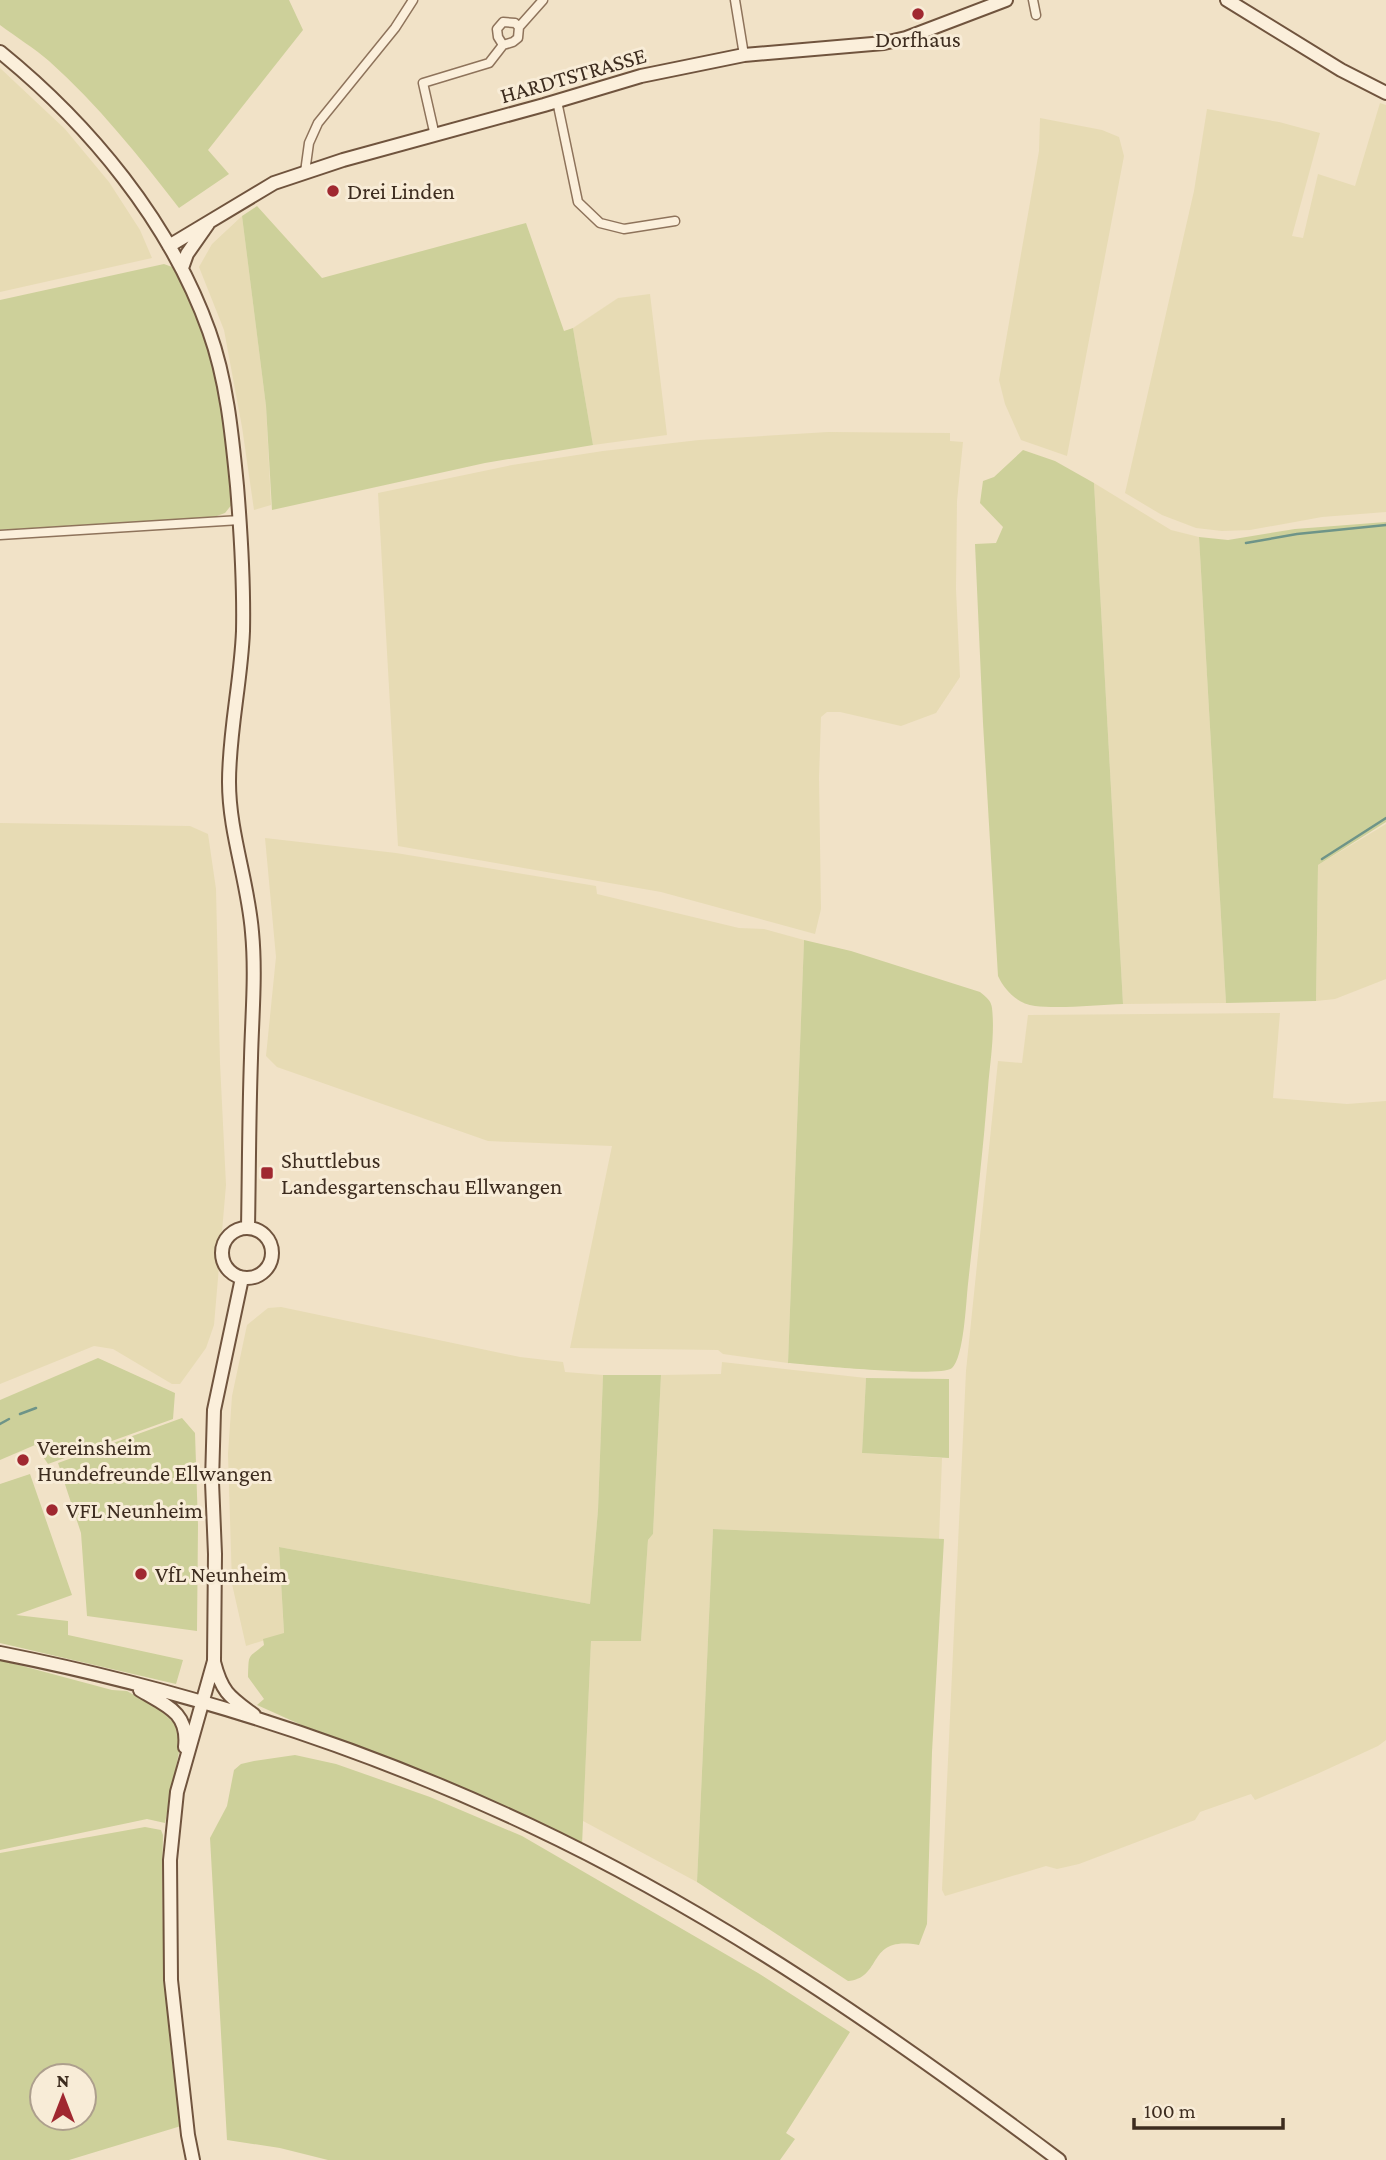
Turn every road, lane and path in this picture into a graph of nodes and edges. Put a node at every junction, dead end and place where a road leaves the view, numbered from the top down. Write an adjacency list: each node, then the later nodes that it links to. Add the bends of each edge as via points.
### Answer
1 (413, 0): 15 (street, via 318,123)
2 (543, 0): 8 (street)
3 (735, 0): 11 (street)
4 (1006, 0): 11 (main road, HARDTSTRASSE, via 884,43)
5 (1033, 0): 7 (street)
6 (1227, 0): 12 (main road)
7 (1036, 15)
8 (519, 27): 9 (street, via 517,38); 9 (street, via 503,22 497,29)
9 (503, 45): 14 (street, via 489,63 423,83)
10 (0, 52): 18 (main road, via 71,116 112,162)
11 (744, 55): 13 (main road, HARDTSTRASSE, via 640,76)
12 (1386, 93)
13 (557, 102): 14 (main road, HARDTSTRASSE); 17 (street, via 578,202 600,223 624,229)
14 (435, 136): 15 (main road, HARDTSTRASSE)
15 (304, 172): 16 (main road, HARDTSTRASSE, via 274,183)
16 (211, 221): 18 (main road, HARDTSTRASSE); 19 (main road)
17 (675, 221)
18 (169, 246): 19 (main road)
19 (181, 268): 20 (main road, via 210,334 223,380)
20 (240, 520): 21 (street); 22 (main road, via 243,637 229,786 248,895 254,970)
21 (0, 535)
22 (248, 1228): 23 (main road, via 232,1233 222,1252 227,1269); 23 (main road, via 265,1236 273,1253 270,1266 261,1275)
23 (242, 1278): 25 (main road, via 214,1410)
24 (0, 1653): 26 (main road)
25 (214, 1661): 27 (main road); 28 (main road, via 229,1697)
26 (131, 1684): 27 (main road); 29 (main road, via 176,1712 186,1735)
27 (203, 1702): 28 (main road); 29 (main road)
28 (263, 1722): 31 (main road, via 464,1796 673,1900 865,2020)
29 (184, 1762): 30 (main road, via 172,1827 171,1980)
30 (193, 2160)
31 (1059, 2160)

